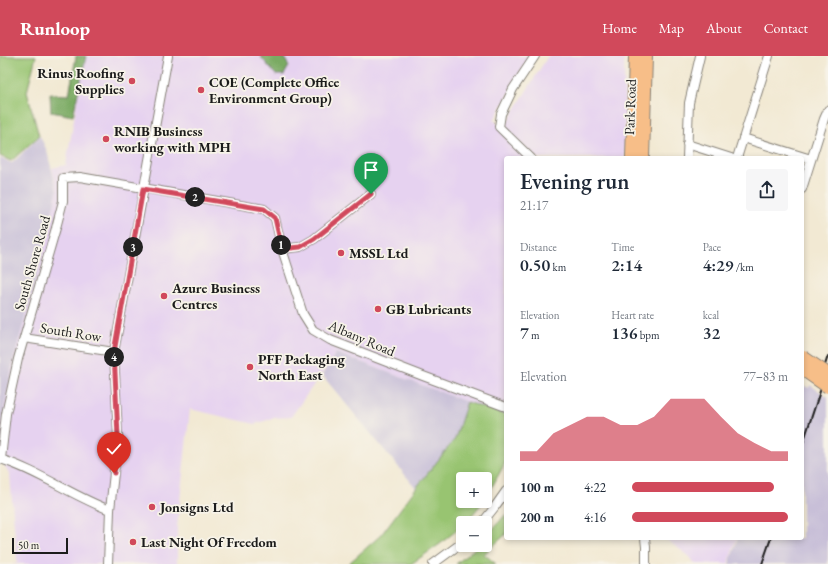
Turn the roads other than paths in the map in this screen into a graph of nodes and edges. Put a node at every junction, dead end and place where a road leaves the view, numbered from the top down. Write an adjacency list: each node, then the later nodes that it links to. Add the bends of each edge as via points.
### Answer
1 (168, 56): 20 (street)
2 (535, 56): 10 (street, via 513,89 501,114 500,127)
3 (635, 56): 11 (highway, Park Road)
4 (646, 56): 12 (highway, Park Road)
5 (700, 56): 9 (street, via 689,103)
6 (769, 56): 8 (street)
7 (828, 110): 18 (street)
8 (743, 138): 15 (street); 16 (street)
9 (687, 144): 13 (street); 14 (street)
10 (529, 156)
11 (632, 156)
12 (643, 156)
13 (687, 156)
14 (725, 156)
15 (738, 156)
16 (801, 156)
17 (804, 157): 18 (street)
18 (811, 159): 19 (street)
19 (804, 182)
20 (143, 189): 22 (street, Albany Road, via 264,209 275,218); 23 (street, South Shore Road, via 80,178 63,178 63,201); 24 (street)
21 (371, 194): 22 (street, via 314,239 300,247)
22 (282, 249): 29 (street, Albany Road, via 303,314 313,330 330,340)
23 (24, 338): 24 (street, South Row); 30 (street, South Shore Road, via 6,414)
24 (114, 352): 32 (street, via 118,436)
25 (804, 364): 27 (highway, bridge)
26 (804, 365): 28 (highway, bridge)
27 (828, 374)
28 (828, 387)
29 (504, 406)
30 (0, 459): 32 (street, via 20,466)
31 (504, 493): 33 (street)
32 (110, 510): 36 (street)
33 (488, 516)
34 (645, 540): 38 (street)
35 (456, 547): 37 (street)
36 (108, 564)
37 (433, 564)
38 (646, 564)

